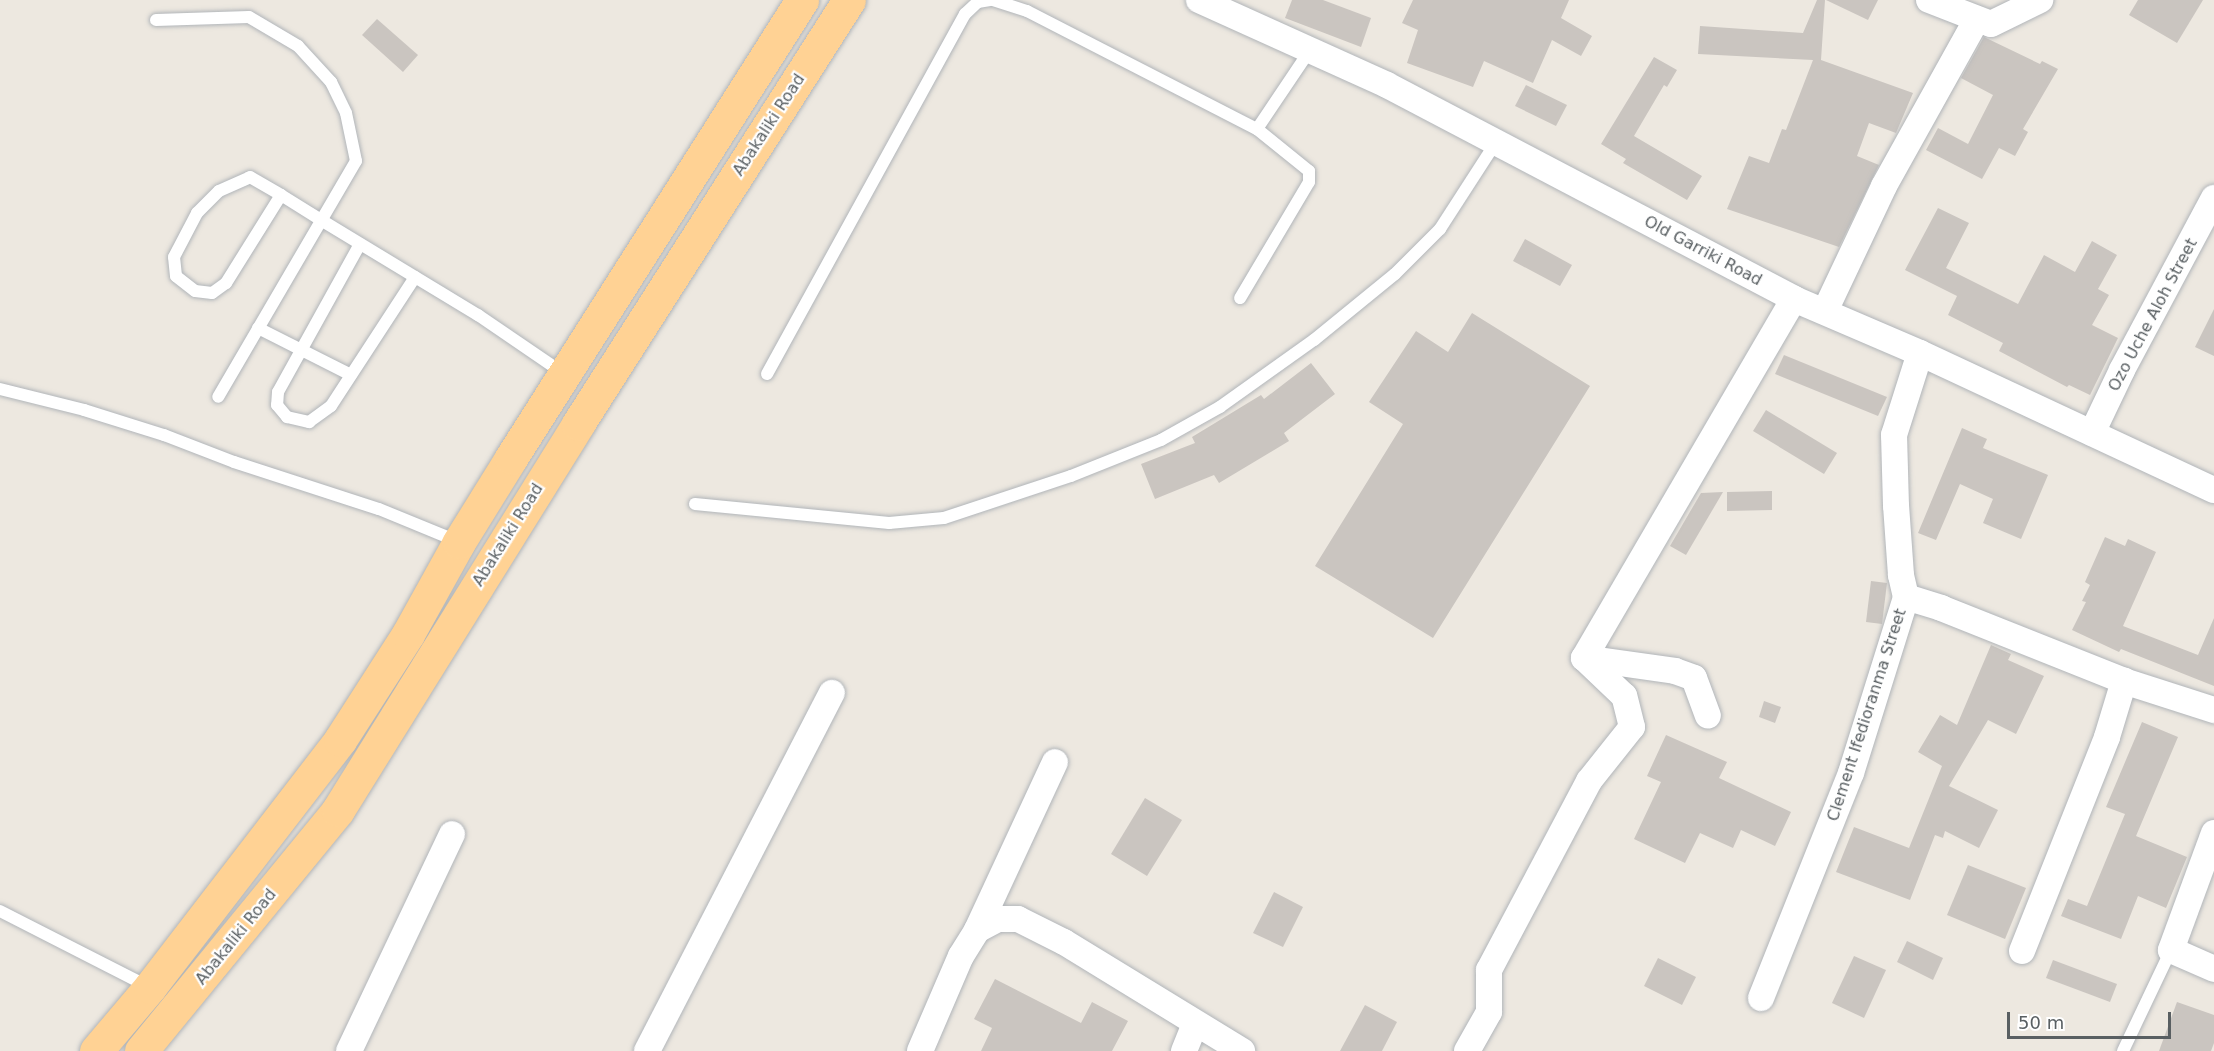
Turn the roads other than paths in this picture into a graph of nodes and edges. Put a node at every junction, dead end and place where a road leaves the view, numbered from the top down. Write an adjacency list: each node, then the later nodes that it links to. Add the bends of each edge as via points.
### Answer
1 (802, 0): 24 (highway)
2 (849, 0): 51 (highway, Abakaliki Road, via 559,453 338,810)
3 (991, 0): 10 (lane, via 1027,11); 25 (lane, via 978,2 965,14)
4 (1199, 0): 9 (street, Old Garriki Road)
5 (1929, 0): 7 (street)
6 (2040, 0): 7 (street, via 1991,24)
7 (1977, 19): 20 (street, via 1884,186)
8 (156, 20): 14 (lane, via 249,17 298,46 331,82 346,113 356,161)
9 (1310, 50): 10 (lane); 11 (street, Old Garriki Road)
10 (1257, 129): 18 (lane, via 1309,171 1309,182)
11 (1496, 142): 19 (street, Old Garriki Road); 31 (lane, via 1440,229 1395,274 1314,340 1229,400 1161,440 1071,476 944,519 889,523)
12 (281, 195): 12 (lane, via 250,177 219,191 197,213 174,257 176,276 195,291 212,293 226,283); 14 (lane)
13 (2214, 198): 15 (street, Ozo Uche Aloh Street)
14 (321, 220): 16 (lane); 21 (lane)
15 (2205, 236): 29 (street, Ozo Uche Aloh Street, via 2122,370)
16 (360, 244): 17 (lane); 22 (lane)
17 (415, 277): 24 (lane); 26 (lane)
18 (1240, 298)
19 (1794, 299): 20 (street, Old Garriki Road); 34 (street)
20 (1825, 311): 23 (street, Old Garriki Road)
21 (258, 328): 22 (lane); 28 (lane)
22 (301, 350): 26 (lane); 26 (lane, via 278,392 277,405 287,417 309,422 332,406)
23 (1920, 353): 29 (street, Old Garriki Road); 33 (street, Clement Ifedioranma Street, via 1894,435 1901,575)
24 (564, 374): 32 (highway)
25 (767, 374)
26 (351, 375)
27 (0, 390): 32 (lane, via 164,435 379,509)
28 (218, 397)
29 (2092, 433): 30 (street, Old Garriki Road)
30 (2214, 490)
31 (695, 504)
32 (459, 542): 47 (highway, via 408,634 340,740)
33 (1906, 597): 35 (street); 48 (street, Clement Ifedioranma Street, via 1851,773)
34 (1584, 658): 38 (street, via 1675,671 1694,678); 57 (street, via 1624,696 1632,727 1589,781 1489,970 1489,1012)
35 (2124, 681): 37 (street); 45 (street, via 2107,737)
36 (832, 693): 53 (street)
37 (2214, 710)
38 (1708, 716)
39 (1055, 762): 43 (street)
40 (2214, 833): 44 (street)
41 (452, 834): 52 (street)
42 (0, 910): 47 (lane)
43 (977, 930): 49 (street, via 998,919 1018,920 1064,942); 54 (street, via 960,956)
44 (2171, 950): 46 (street); 58 (lane)
45 (2022, 951)
46 (2214, 969)
47 (150, 987): 50 (highway)
48 (1761, 998)
49 (1195, 1024): 55 (street); 56 (street)
50 (96, 1051)
51 (141, 1051)
52 (349, 1051)
53 (647, 1051)
54 (920, 1051)
55 (1184, 1051)
56 (1242, 1051)
57 (1467, 1051)
58 (2123, 1051)

